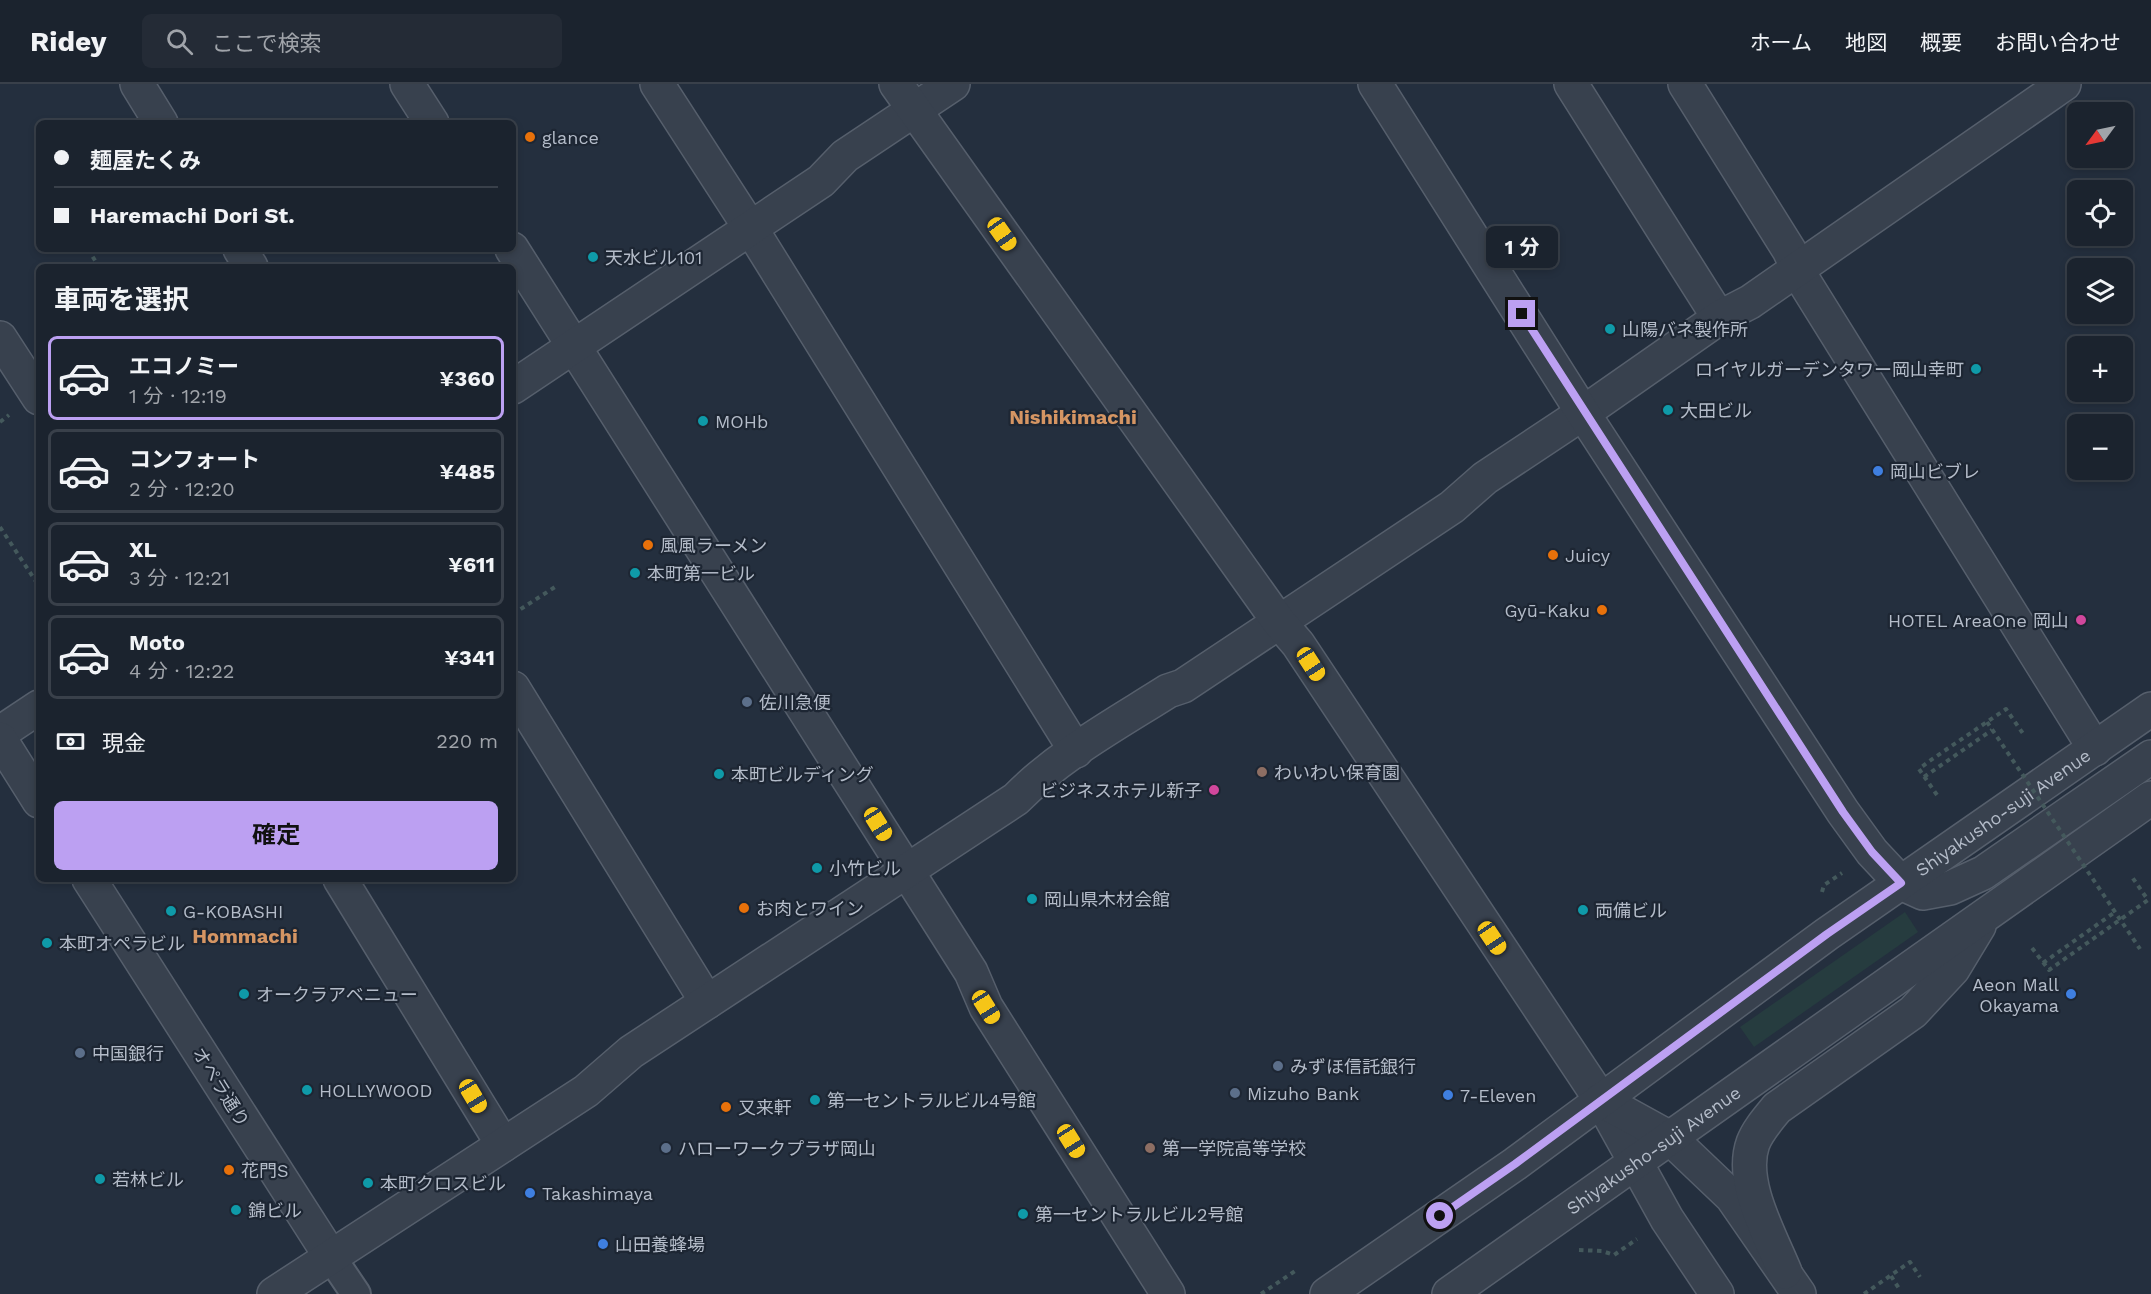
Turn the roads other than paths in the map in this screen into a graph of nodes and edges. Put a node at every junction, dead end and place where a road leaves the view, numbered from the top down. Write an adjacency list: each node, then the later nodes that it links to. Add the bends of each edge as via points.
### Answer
1 (137, 84): 10 (street)
2 (407, 84): 11 (street)
3 (657, 84): 12 (street)
4 (953, 84): 9 (street)
5 (1376, 84): 20 (street)
6 (1571, 84): 15 (street)
7 (1685, 84): 14 (street)
8 (2064, 84): 14 (street)
9 (905, 97): 12 (street, via 821,181); 21 (street)
10 (159, 120)
11 (430, 120)
12 (750, 228): 17 (street); 28 (street)
13 (514, 252): 17 (street)
14 (1798, 268): 15 (street, via 1750,302); 27 (street)
15 (1719, 318): 20 (street)
16 (0, 338): 19 (street)
17 (575, 347): 18 (street); 32 (street)
18 (516, 385)
19 (36, 393)
20 (1583, 412): 21 (street, via 1485,478 1452,507); 35 (street, via 1843,812)
21 (1279, 622): 28 (street); 38 (street)
22 (516, 693): 37 (street)
23 (36, 709): 25 (street)
24 (2151, 709): 27 (street, Shiyakusho-suji Avenue)
25 (0, 733)
26 (0, 739): 30 (street)
27 (2095, 749): 35 (street, Shiyakusho-suji Avenue)
28 (1076, 751): 32 (street, via 1034,780 1016,799)
29 (2151, 757): 35 (street, via 1983,873 1950,888 1923,893)
30 (36, 796)
31 (2151, 798): 36 (street, Shiyakusho-suji Avenue)
32 (908, 871): 37 (street); 46 (street, via 971,972 986,1007)
33 (91, 882): 42 (street, オペラ通り)
34 (342, 882): 40 (street)
35 (1901, 883): 38 (street, Shiyakusho-suji Avenue)
36 (1986, 915): 39 (street, Shiyakusho-suji Avenue); 43 (street, via 1953,969 1913,1012 1777,1108 1753,1142 1748,1165 1755,1200)
37 (707, 1002): 40 (street, via 631,1052 586,1091)
38 (1601, 1100): 39 (street); 41 (street); 47 (street, Shiyakusho-suji Avenue)
39 (1670, 1138): 41 (street, Shiyakusho-suji Avenue); 43 (street, via 1732,1197)
40 (503, 1145): 42 (street)
41 (1635, 1163): 48 (street, Shiyakusho-suji Avenue); 49 (street)
42 (331, 1257): 44 (street); 45 (street, オペラ通り)
43 (1792, 1283)
44 (274, 1294)
45 (356, 1294)
46 (1168, 1294)
47 (1327, 1294)
48 (1449, 1294)
49 (1717, 1294)

